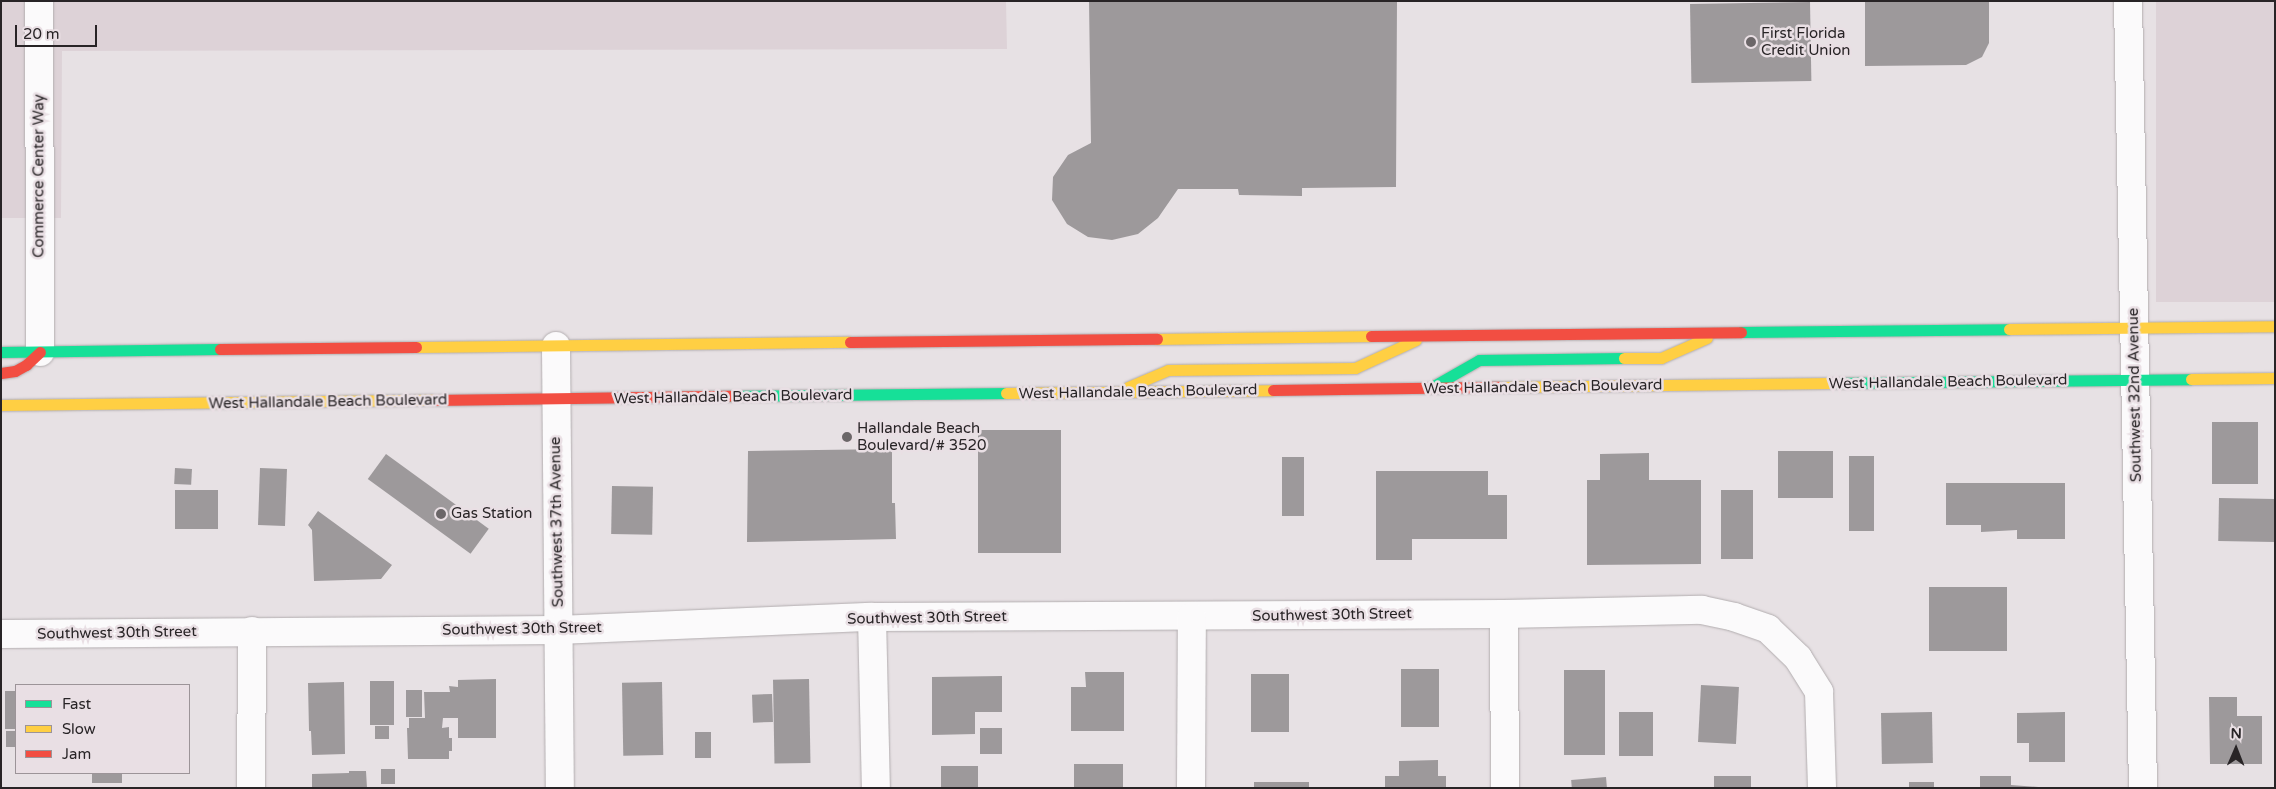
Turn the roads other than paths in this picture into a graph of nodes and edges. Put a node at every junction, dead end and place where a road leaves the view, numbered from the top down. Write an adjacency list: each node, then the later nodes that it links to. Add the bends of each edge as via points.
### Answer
1 (39, 1): 9 (street, Commerce Center Way)
2 (2128, 1): 4 (street, Southwest 32nd Avenue)
3 (2275, 326): 4 (main road)
4 (2134, 328): 5 (main road); 12 (street, Southwest 32nd Avenue)
5 (1718, 333): 6 (main road); 13 (main road, via 1661,358 1479,360)
6 (1423, 336): 7 (main road); 14 (main road, via 1355,368 1168,370)
7 (556, 346): 9 (main road); 15 (street, Southwest 37th Avenue)
8 (1, 352): 9 (main road)
9 (40, 352): 10 (main road, via 15,371)
10 (1, 373)
11 (2275, 378): 12 (main road, West Hallandale Beach Boulevard)
12 (2135, 380): 13 (main road, West Hallandale Beach Boulevard); 29 (street, Southwest 32nd Avenue)
13 (1429, 389): 14 (main road, West Hallandale Beach Boulevard)
14 (1116, 393): 15 (main road, West Hallandale Beach Boulevard)
15 (555, 400): 16 (main road, West Hallandale Beach Boulevard); 20 (street, Southwest 37th Avenue)
16 (1, 405)
17 (1504, 614): 18 (street, Southwest 30th Street); 27 (street); 28 (street, Southwest 30th Street, via 1702,610 1768,629 1798,658 1819,692)
18 (1192, 617): 19 (street, Southwest 30th Street); 26 (street)
19 (872, 618): 20 (street, Southwest 30th Street); 25 (street)
20 (558, 630): 21 (street, Southwest 30th Street); 24 (street, Southwest 37th Avenue)
21 (252, 631): 22 (street, Southwest 30th Street); 23 (street)
22 (1, 634)
23 (251, 788)
24 (560, 788)
25 (876, 788)
26 (1191, 788)
27 (1505, 788)
28 (1822, 788)
29 (2143, 788)

